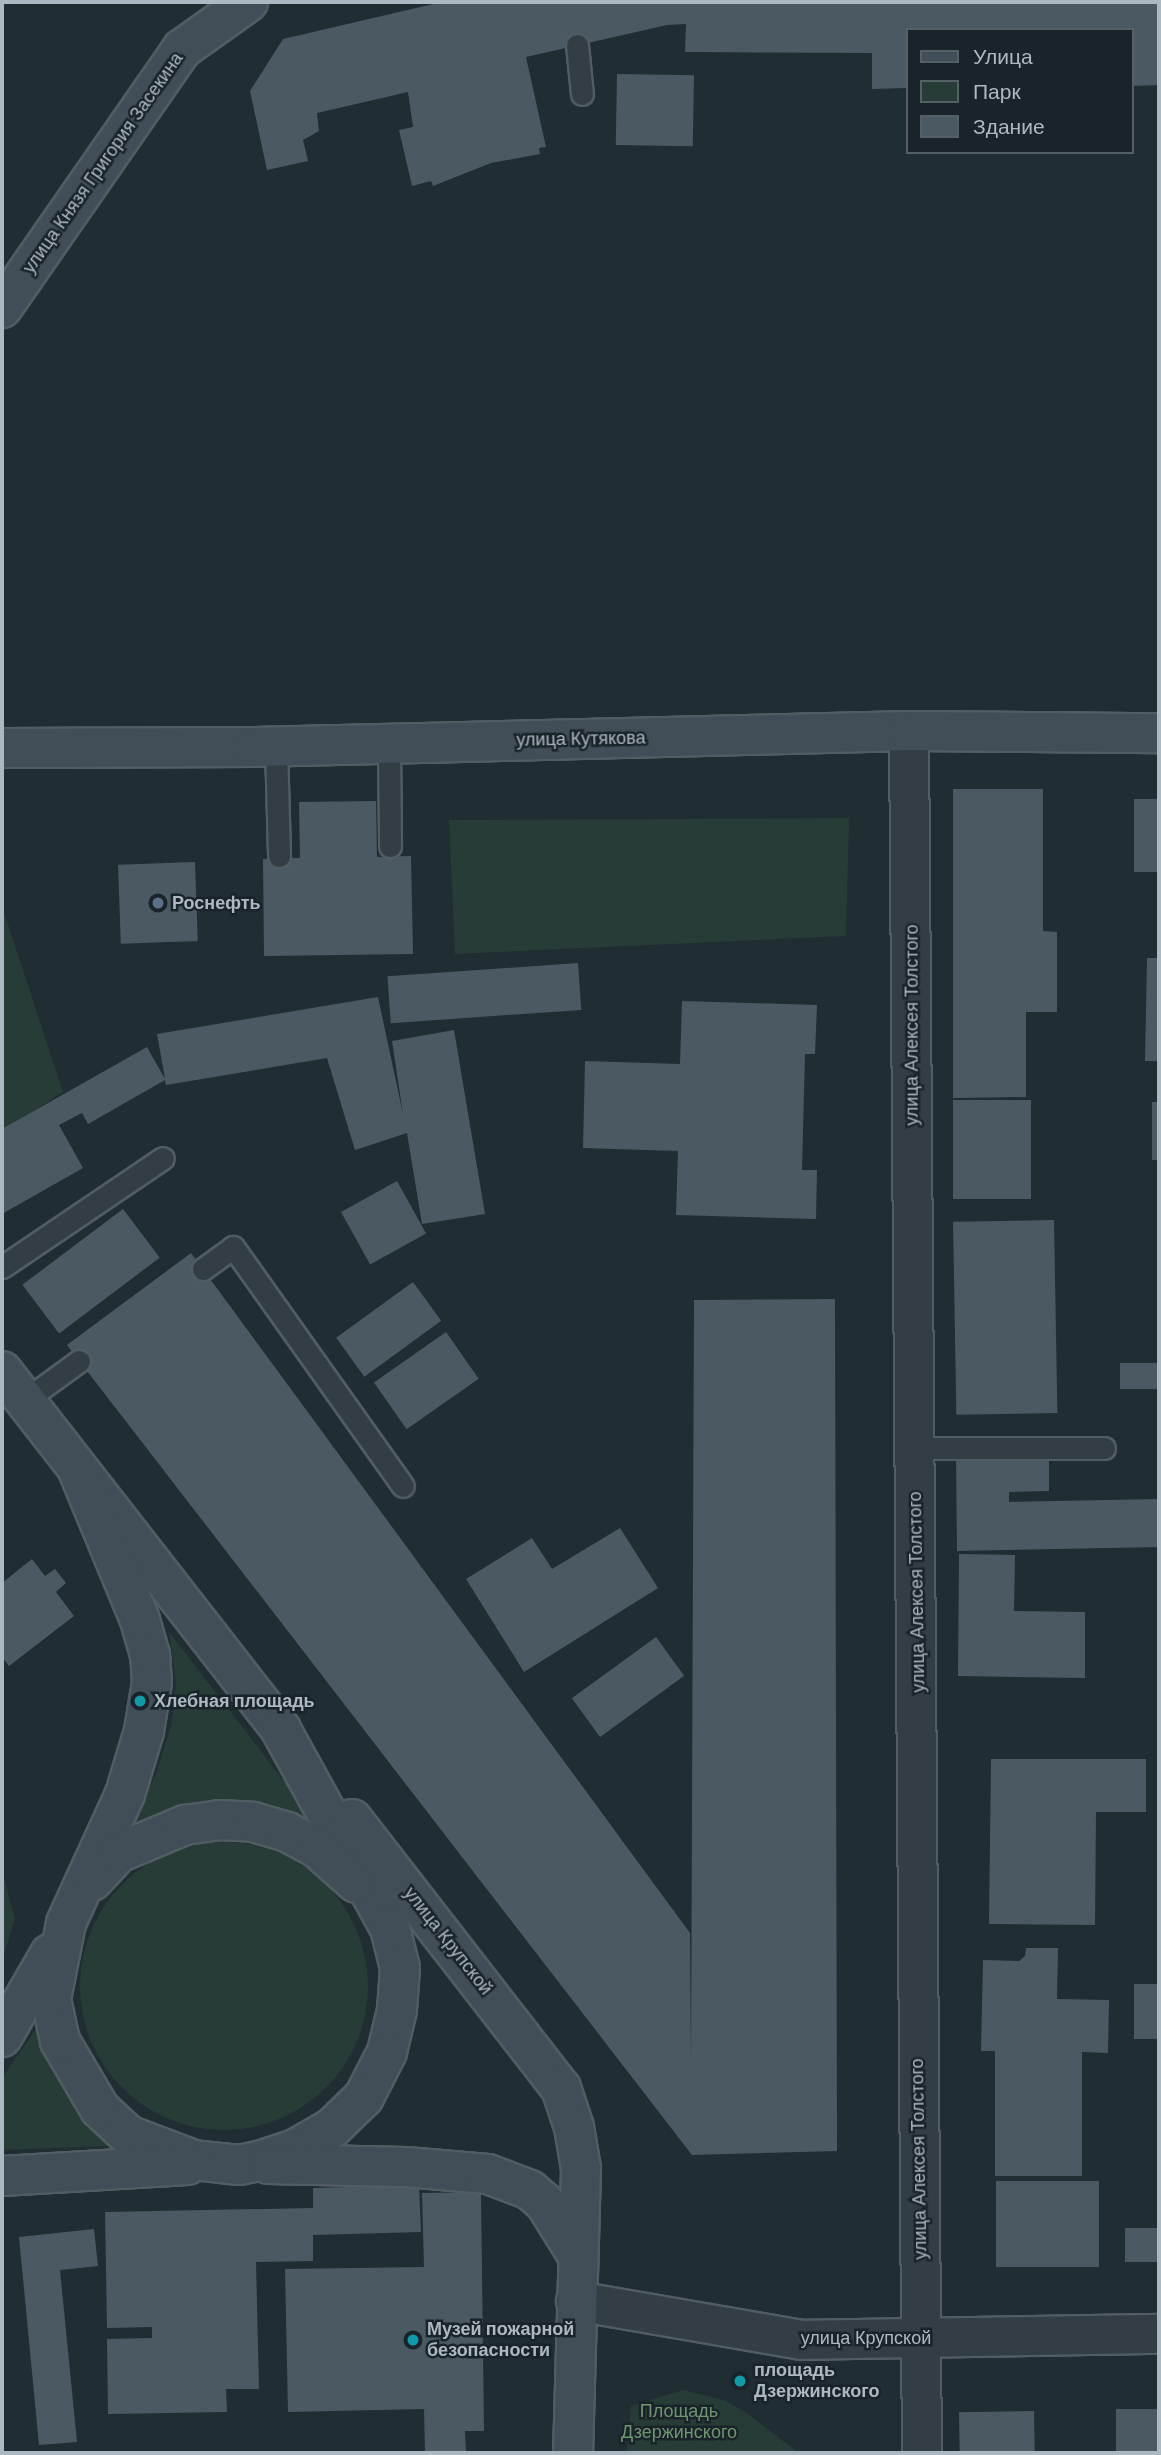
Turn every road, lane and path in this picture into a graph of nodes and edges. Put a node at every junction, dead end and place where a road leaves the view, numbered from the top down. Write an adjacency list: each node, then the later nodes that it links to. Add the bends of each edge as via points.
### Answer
1 (248, 2): 4 (main road, улица Князя Григория Засекина, via 182,49)
2 (577, 46): 3 (lane)
3 (582, 94)
4 (2, 308)
5 (909, 731): 6 (main road, улица Кутякова); 7 (main road, улица Кутякова); 17 (street, улица Алексея Толстого)
6 (1159, 733)
7 (389, 744): 8 (main road, улица Кутякова); 10 (lane)
8 (276, 746): 9 (main road, улица Кутякова); 11 (lane)
9 (2, 748)
10 (390, 846)
11 (279, 856)
12 (163, 1158): 13 (lane)
13 (2, 1267)
14 (203, 1269): 20 (lane, via 233,1247)
15 (79, 1361): 16 (lane)
16 (13, 1386): 19 (main road)
17 (915, 1448): 18 (lane); 30 (street, улица Алексея Толстого)
18 (1104, 1448)
19 (79, 1473): 21 (main road); 22 (main road, via 140,1620 152,1682 144,1731 125,1794)
20 (403, 1486)
21 (281, 1730): 23 (main road); 27 (main road, улица Крупской, via 561,2088 575,2127 581,2169)
22 (66, 1923): 23 (main road, via 96,1875 118,1853 185,1825 219,1820 264,1825 317,1848 364,1891); 24 (main road); 25 (main road, via 51,1999 60,2041 100,2109 128,2135 174,2154)
23 (390, 1928): 25 (main road, via 400,1968 397,2010 387,2052 364,2097 332,2128 298,2148)
24 (2, 2037)
25 (239, 2165): 26 (main road); 27 (main road, via 406,2167 488,2174 530,2190 545,2203)
26 (2, 2176)
27 (578, 2256): 28 (main road, улица Крупской)
28 (576, 2301): 30 (street, улица Крупской, via 801,2340); 31 (main road, улица Крупской)
29 (1159, 2334): 30 (street, улица Крупской)
30 (922, 2339): 32 (street, улица Алексея Толстого)
31 (573, 2453)
32 (922, 2453)

